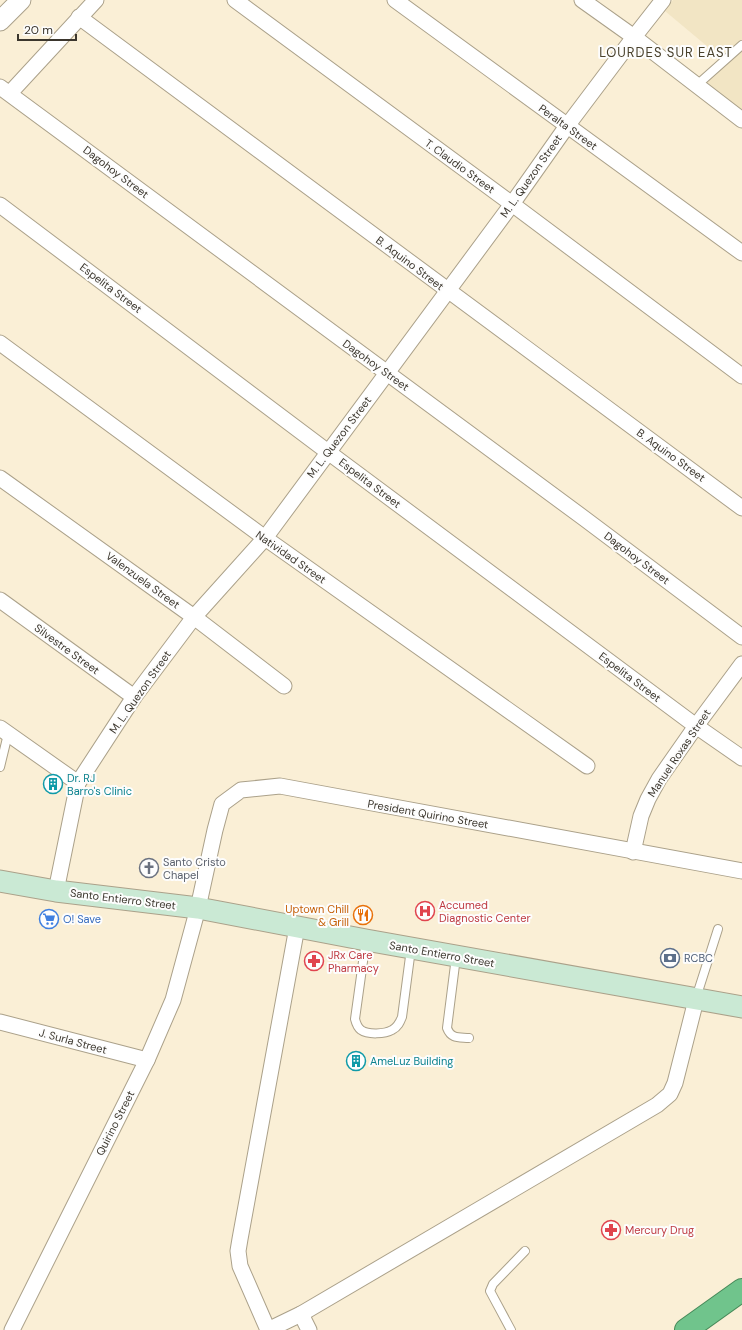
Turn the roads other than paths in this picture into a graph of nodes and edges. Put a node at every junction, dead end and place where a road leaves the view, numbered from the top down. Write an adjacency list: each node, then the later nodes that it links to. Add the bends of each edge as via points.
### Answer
1 (21, 0): 8 (street)
2 (96, 0): 7 (street)
3 (235, 0): 15 (street, T. Claudio Street)
4 (395, 0): 14 (street, Peralta Street)
5 (582, 0): 9 (street)
6 (663, 0): 9 (street, M. L. Quezon Street)
7 (79, 17): 12 (street); 18 (street, B. Aquino Street)
8 (0, 21)
9 (634, 37): 11 (street); 14 (street, M. L. Quezon Street)
10 (742, 45): 11 (lane)
11 (697, 85): 13 (street)
12 (5, 90): 20 (street, Dagohoy Street)
13 (742, 120)
14 (567, 126): 15 (street, M. L. Quezon Street); 17 (street, Peralta Street)
15 (512, 204): 18 (street, M. L. Quezon Street); 21 (street, T. Claudio Street)
16 (0, 205): 22 (street, Espelita Street)
17 (742, 253)
18 (448, 291): 20 (street, M. L. Quezon Street); 24 (street, B. Aquino Street)
19 (0, 343): 25 (street, Natividad Street)
20 (387, 373): 22 (street, M. L. Quezon Street); 28 (street, Dagohoy Street)
21 (742, 376)
22 (328, 452): 25 (street, M. L. Quezon Street); 32 (street, Espelita Street)
23 (0, 478): 27 (street, Valenzuela Street)
24 (742, 508)
25 (265, 538): 27 (street, M. L. Quezon Street); 35 (street, Natividad Street)
26 (0, 600): 31 (street, Silvestre Street)
27 (194, 617): 30 (street, Valenzuela Street); 31 (street, M. L. Quezon Street)
28 (742, 637)
29 (742, 664): 32 (street, Manuel Roxas Street)
30 (284, 686)
31 (134, 697): 37 (street, M. L. Quezon Street)
32 (696, 726): 34 (street, Espelita Street); 38 (street, Manuel Roxas Street, via 648,799 641,816)
33 (4, 731): 36 (lane); 37 (street)
34 (742, 758)
35 (587, 766)
36 (0, 767)
37 (78, 783): 41 (street, M. L. Quezon Street)
38 (633, 852): 39 (street, President Quirino Street); 42 (street, President Quirino Street, via 280,786 241,790 222,804)
39 (742, 871)
40 (0, 885): 41 (main road, Santo Entierro Street)
41 (56, 891): 42 (main road, Santo Entierro Street)
42 (198, 908): 43 (main road, Santo Entierro Street); 52 (street, Quirino Street, via 173,1000)
43 (297, 926): 45 (main road, Santo Entierro Street); 57 (street, via 238,1251 240,1266)
44 (718, 928): 48 (lane)
45 (366, 940): 46 (main road, Santo Entierro Street); 46 (lane, via 354,1019 362,1031 377,1034 393,1030 402,1017)
46 (411, 948): 47 (main road, Santo Entierro Street)
47 (456, 956): 48 (main road, Santo Entierro Street); 51 (lane, via 447,1028 453,1036)
48 (696, 1000): 49 (main road, Santo Entierro Street); 55 (street, via 675,1083 670,1094 657,1105)
49 (742, 1007)
50 (0, 1022): 52 (street, J. Surla Street)
51 (470, 1038)
52 (147, 1060): 56 (street, Quirino Street)
53 (525, 1251): 59 (lane, via 493,1284 490,1292)
54 (742, 1290): 60 (highway)
55 (301, 1314): 57 (street); 58 (street)
56 (12, 1330)
57 (268, 1330)
58 (309, 1330)
59 (511, 1330)
60 (686, 1330)

